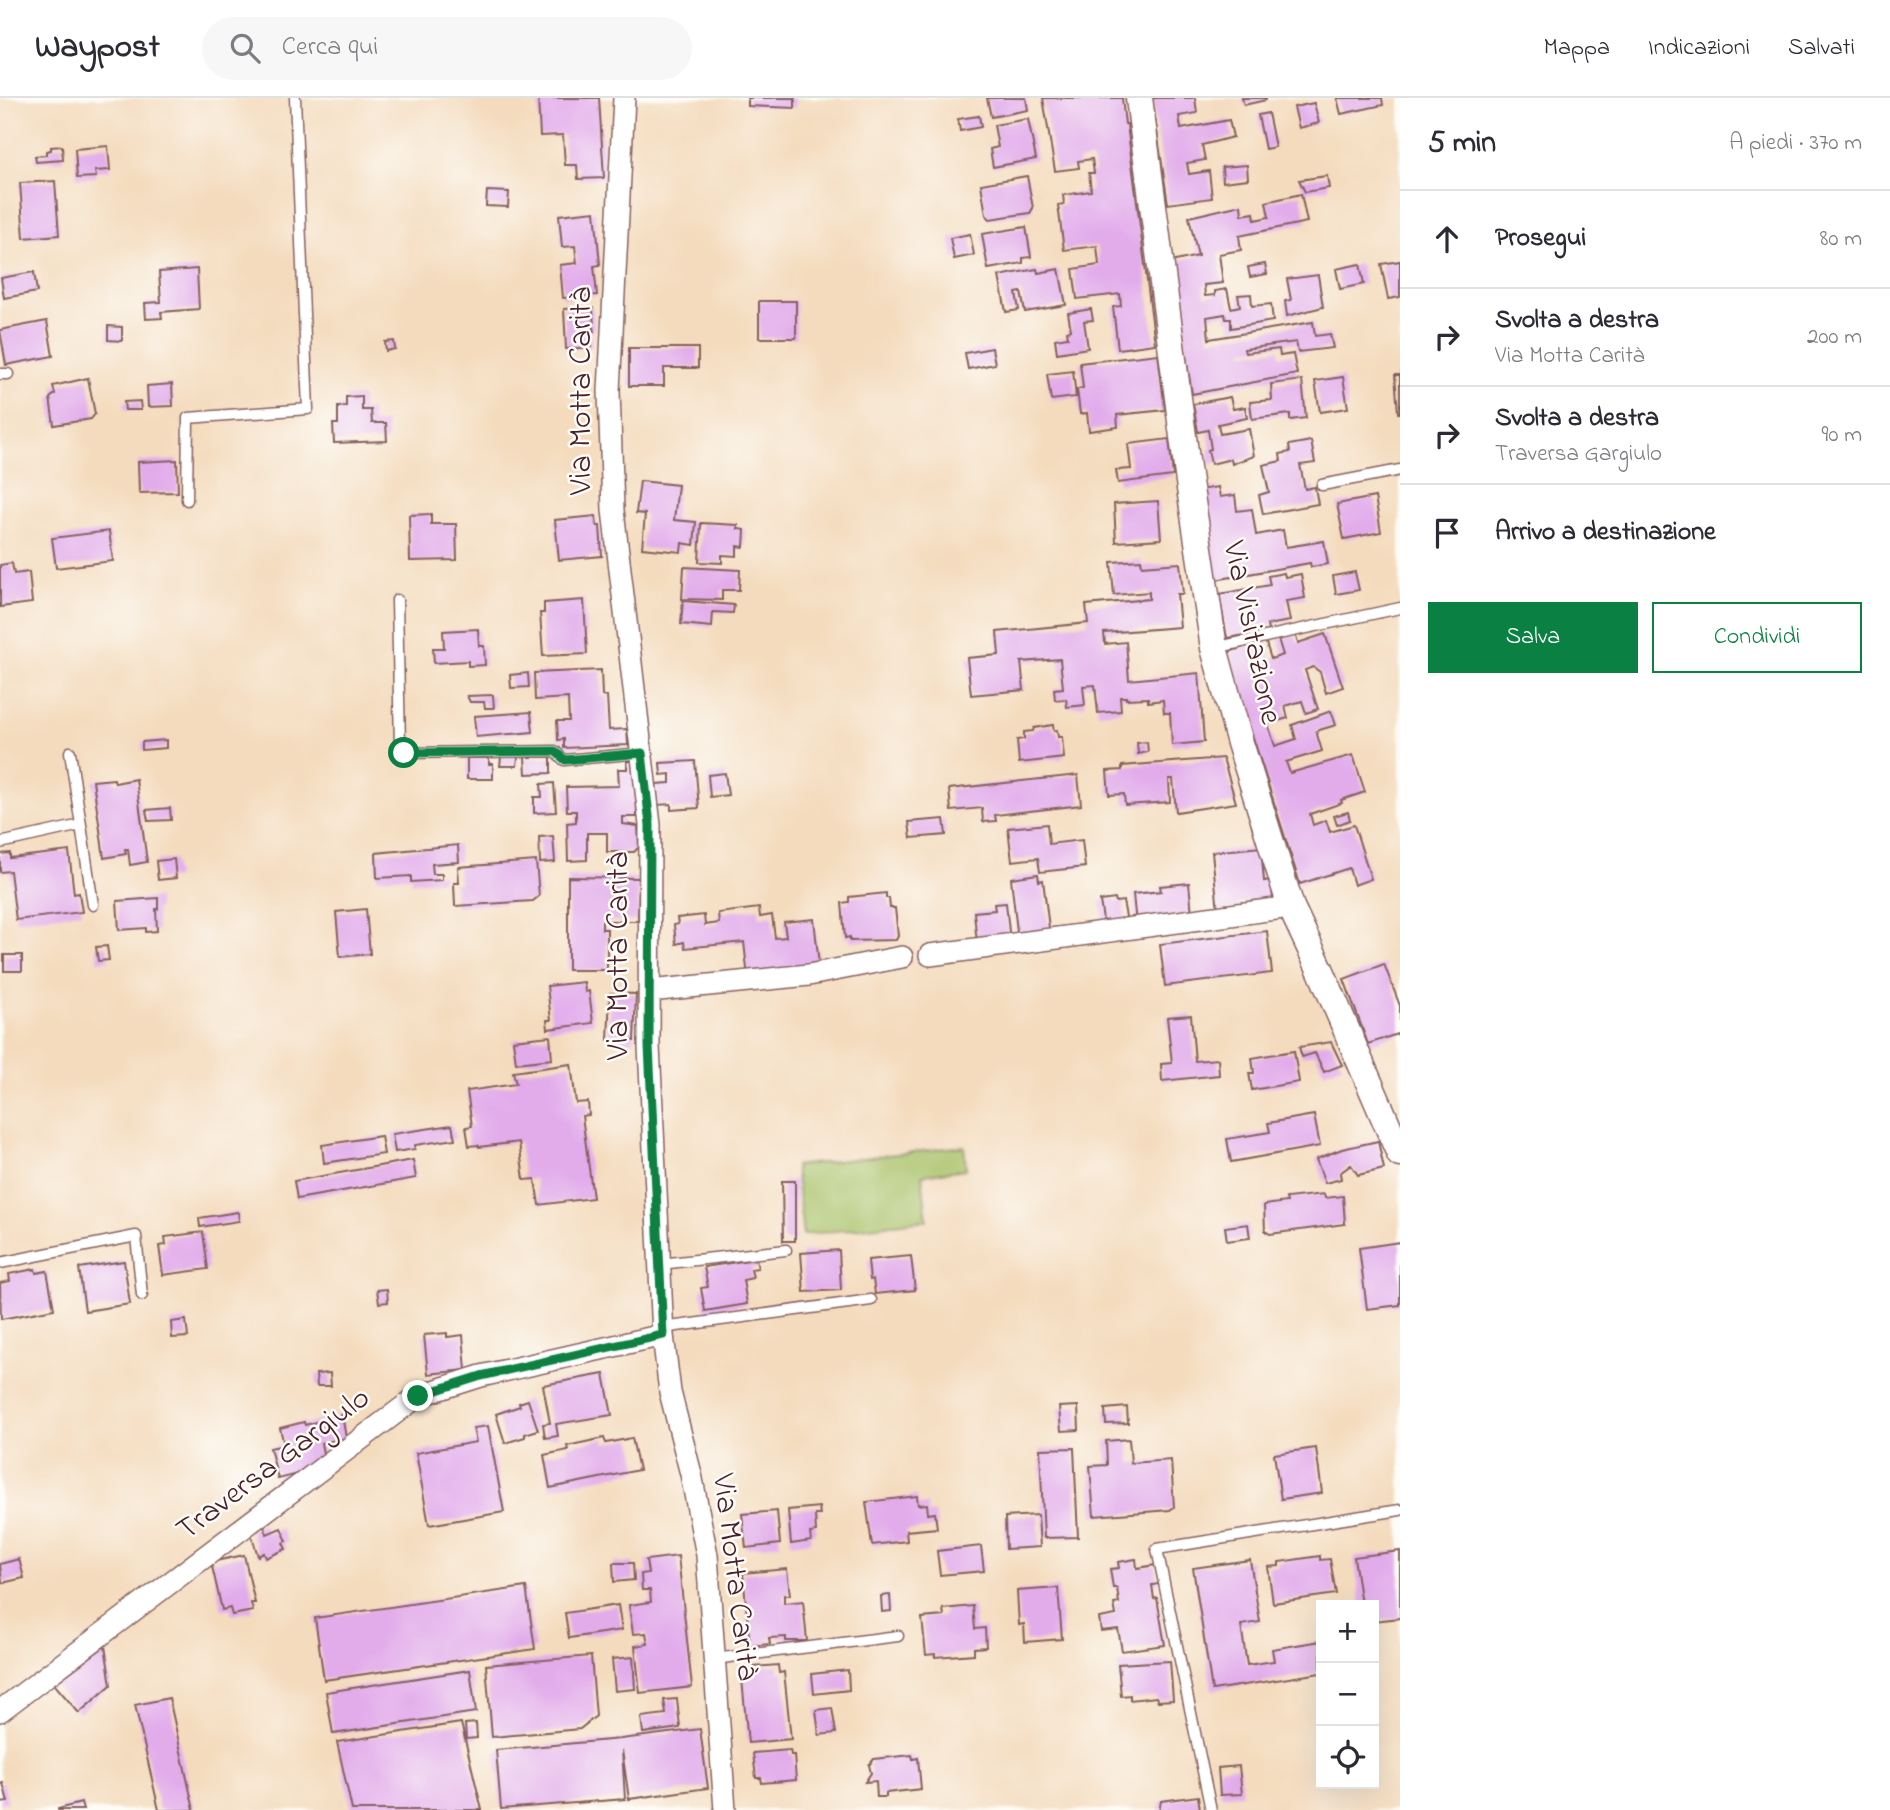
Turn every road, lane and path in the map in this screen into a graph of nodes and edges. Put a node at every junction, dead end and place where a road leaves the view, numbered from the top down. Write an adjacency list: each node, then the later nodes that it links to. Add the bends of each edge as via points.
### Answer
1 (295, 98): 6 (lane, via 308,409 188,418)
2 (624, 98): 11 (street, Via Motta Carità, via 609,391 613,510)
3 (1139, 98): 9 (street, Via Visitazione)
4 (1400, 470): 5 (lane)
5 (1322, 485)
6 (187, 500)
7 (397, 600): 11 (lane, via 400,746 404,753 555,751 565,760)
8 (1400, 608): 9 (lane)
9 (1214, 648): 15 (street, Via Visitazione)
10 (70, 752): 12 (lane)
11 (642, 753): 18 (street, Via Motta Carità, via 650,825)
12 (81, 825): 13 (lane); 14 (lane)
13 (0, 843)
14 (93, 905)
15 (1291, 907): 16 (street); 19 (street, Via Visitazione)
16 (930, 955)
17 (902, 957): 18 (street, via 810,975)
18 (649, 991): 22 (street, Via Motta Carità)
19 (1400, 1154)
20 (786, 1250): 22 (lane)
21 (0, 1263): 23 (lane, via 136,1236)
22 (660, 1264): 25 (street, Via Motta Carità)
23 (142, 1295)
24 (871, 1300): 25 (lane)
25 (663, 1332): 28 (street, Via Motta Carità, via 670,1392 707,1555); 29 (street, Traversa Gargiulo, via 418,1396)
26 (1400, 1510): 31 (lane, via 1157,1549)
27 (898, 1636): 28 (lane)
28 (714, 1659): 30 (street, Via Motta Carità)
29 (0, 1711)
30 (725, 1810)
31 (1211, 1810)

